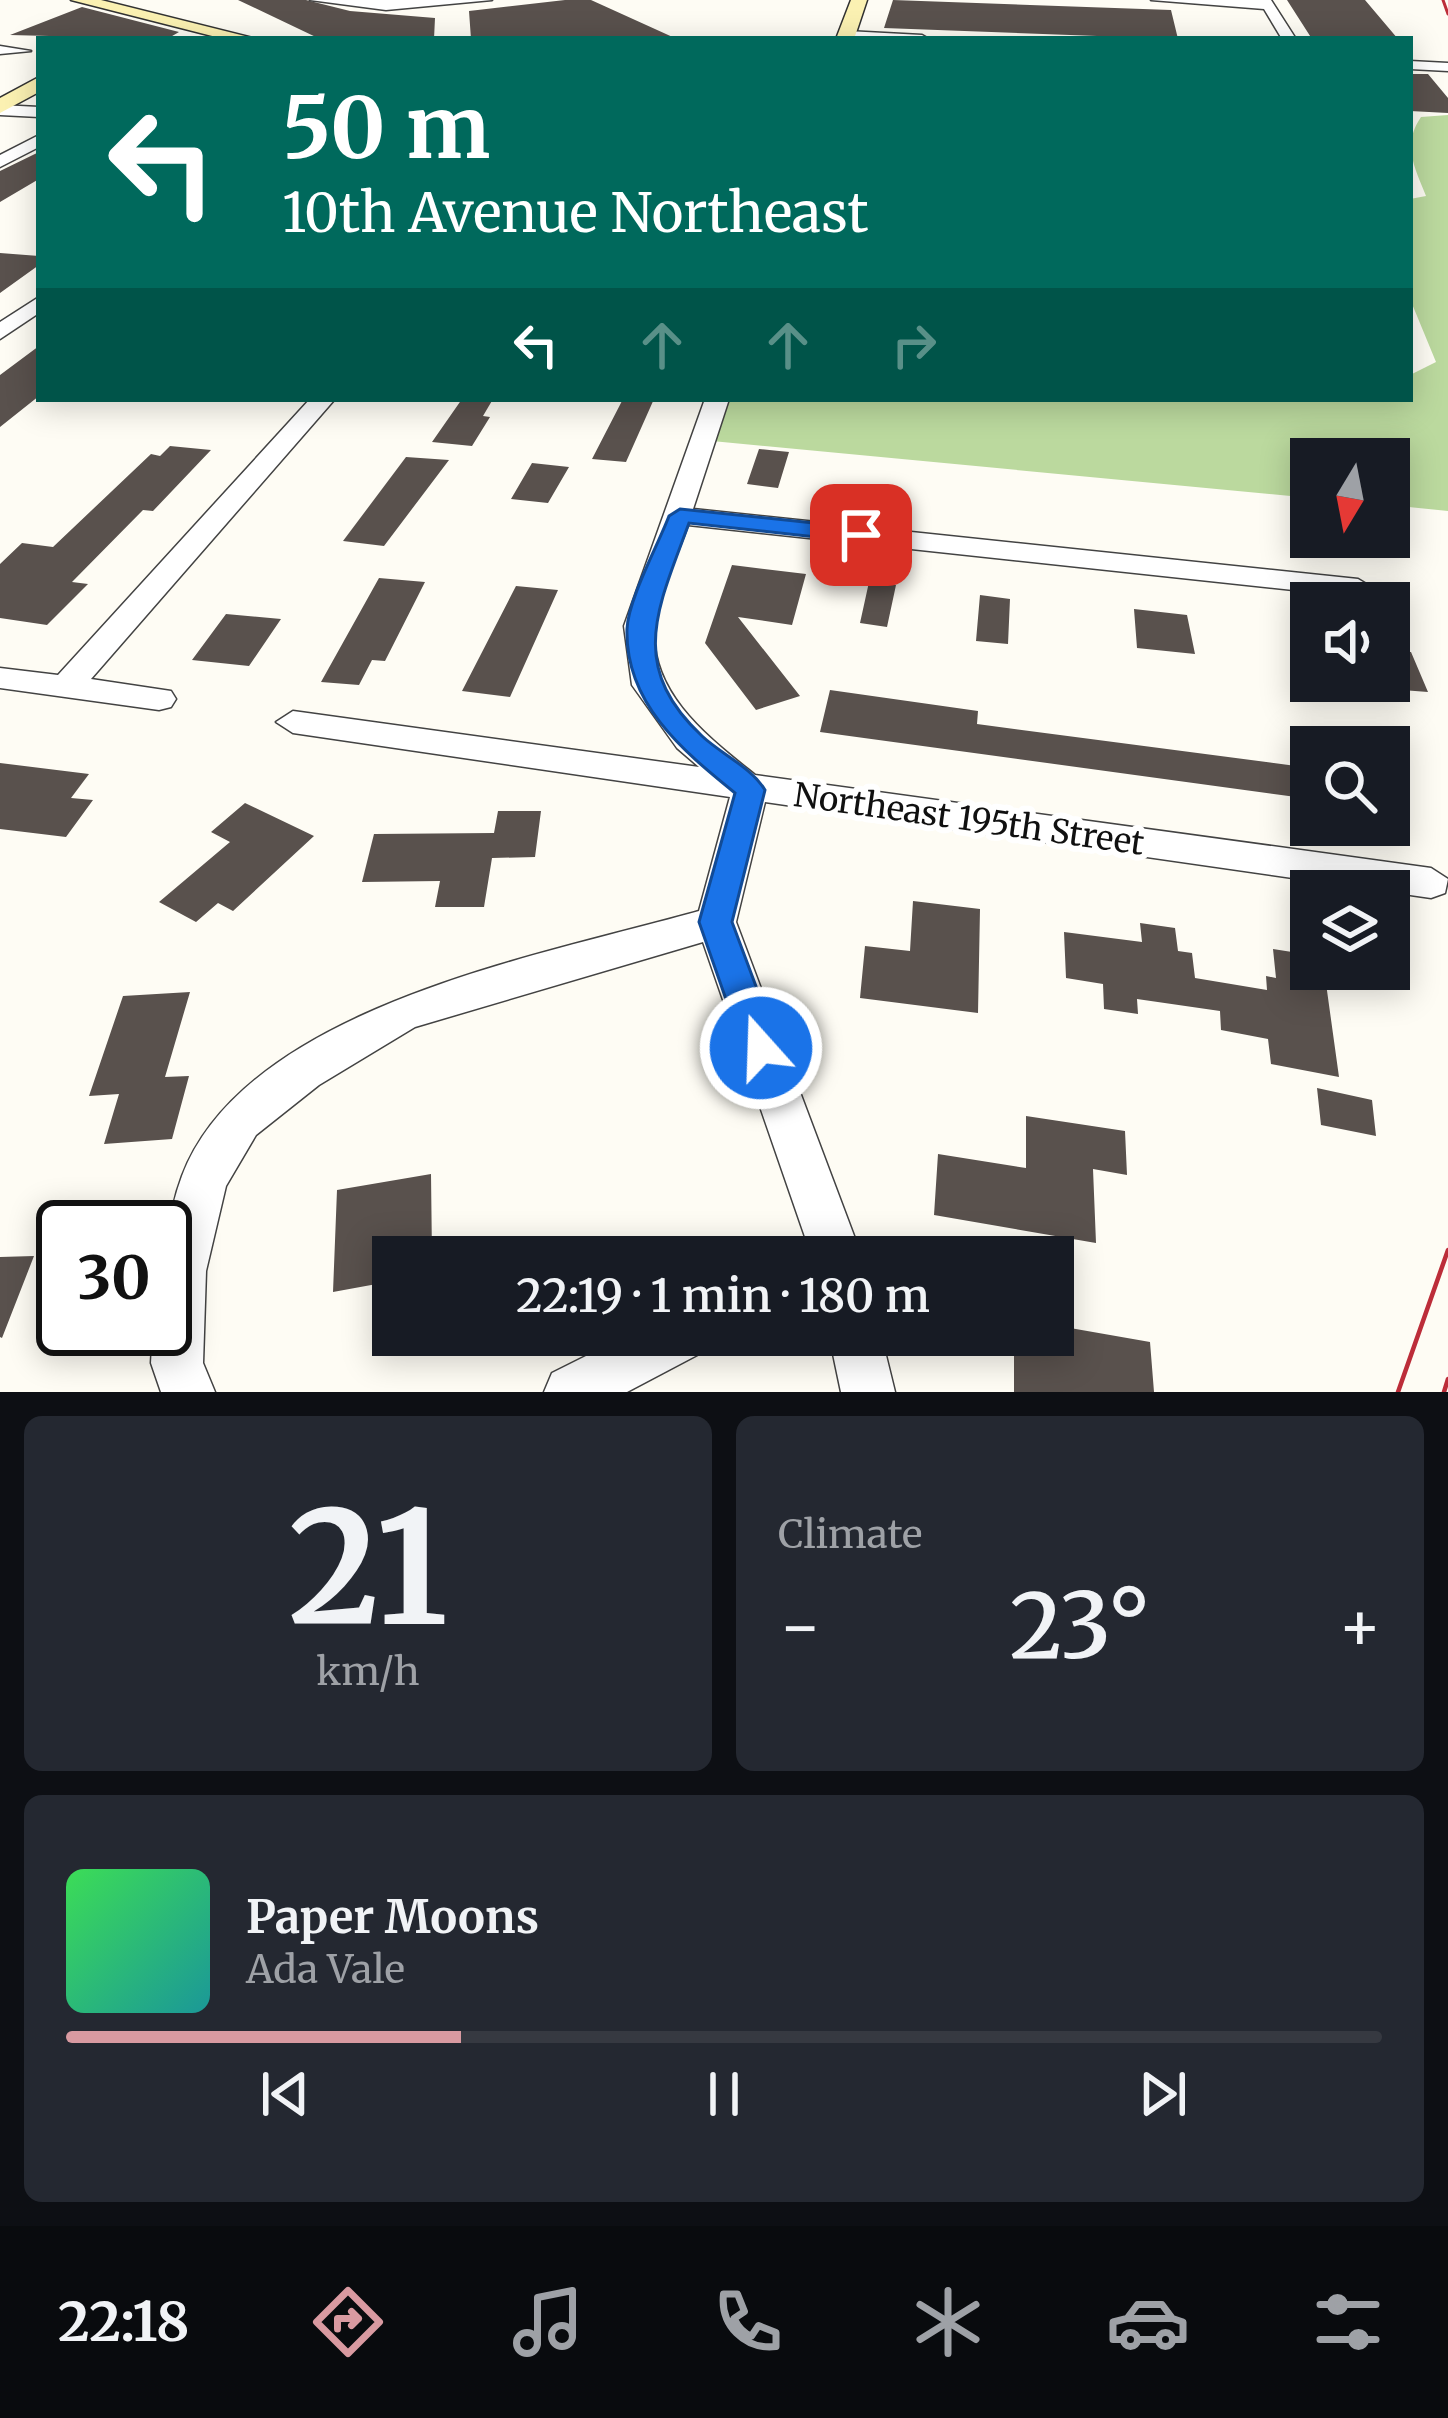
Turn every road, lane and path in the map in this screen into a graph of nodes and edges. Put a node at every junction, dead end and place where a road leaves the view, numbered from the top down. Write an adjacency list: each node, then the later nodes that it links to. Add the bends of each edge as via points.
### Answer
1 (79, 0): 8 (main road)
2 (316, 0): 6 (street)
3 (486, 0): 6 (street)
4 (860, 0): 10 (main road)
5 (1157, 0): 7 (street)
6 (461, 1)
7 (1266, 3): 11 (street)
8 (113, 10): 9 (main road)
9 (234, 36)
10 (846, 36)
11 (1287, 36)
12 (0, 50): 13 (street)
13 (24, 51)
14 (1413, 65): 15 (street)
15 (1448, 67)
16 (36, 85): 17 (main road)
17 (0, 109): 18 (street)
18 (36, 112)
19 (36, 142): 20 (street)
20 (0, 162)
21 (36, 305): 22 (street)
22 (0, 332)
23 (320, 402): 28 (street)
24 (716, 402): 25 (street)
25 (680, 516): 26 (street); 31 (street, via 639,626 648,686 689,740)
26 (1293, 582)
27 (0, 678): 28 (street)
28 (66, 686): 29 (street)
29 (159, 699)
30 (293, 722): 31 (street, Northeast 195th Street)
31 (750, 790): 32 (street, Northeast 195th Street); 33 (street)
32 (1431, 883)
33 (716, 922): 34 (street); 37 (street, via 403,1013 303,1071 240,1120 204,1179 181,1271)
34 (828, 1236)
35 (641, 1356): 38 (street)
36 (860, 1356): 39 (street)
37 (183, 1377)
38 (571, 1392)
39 (868, 1392)

